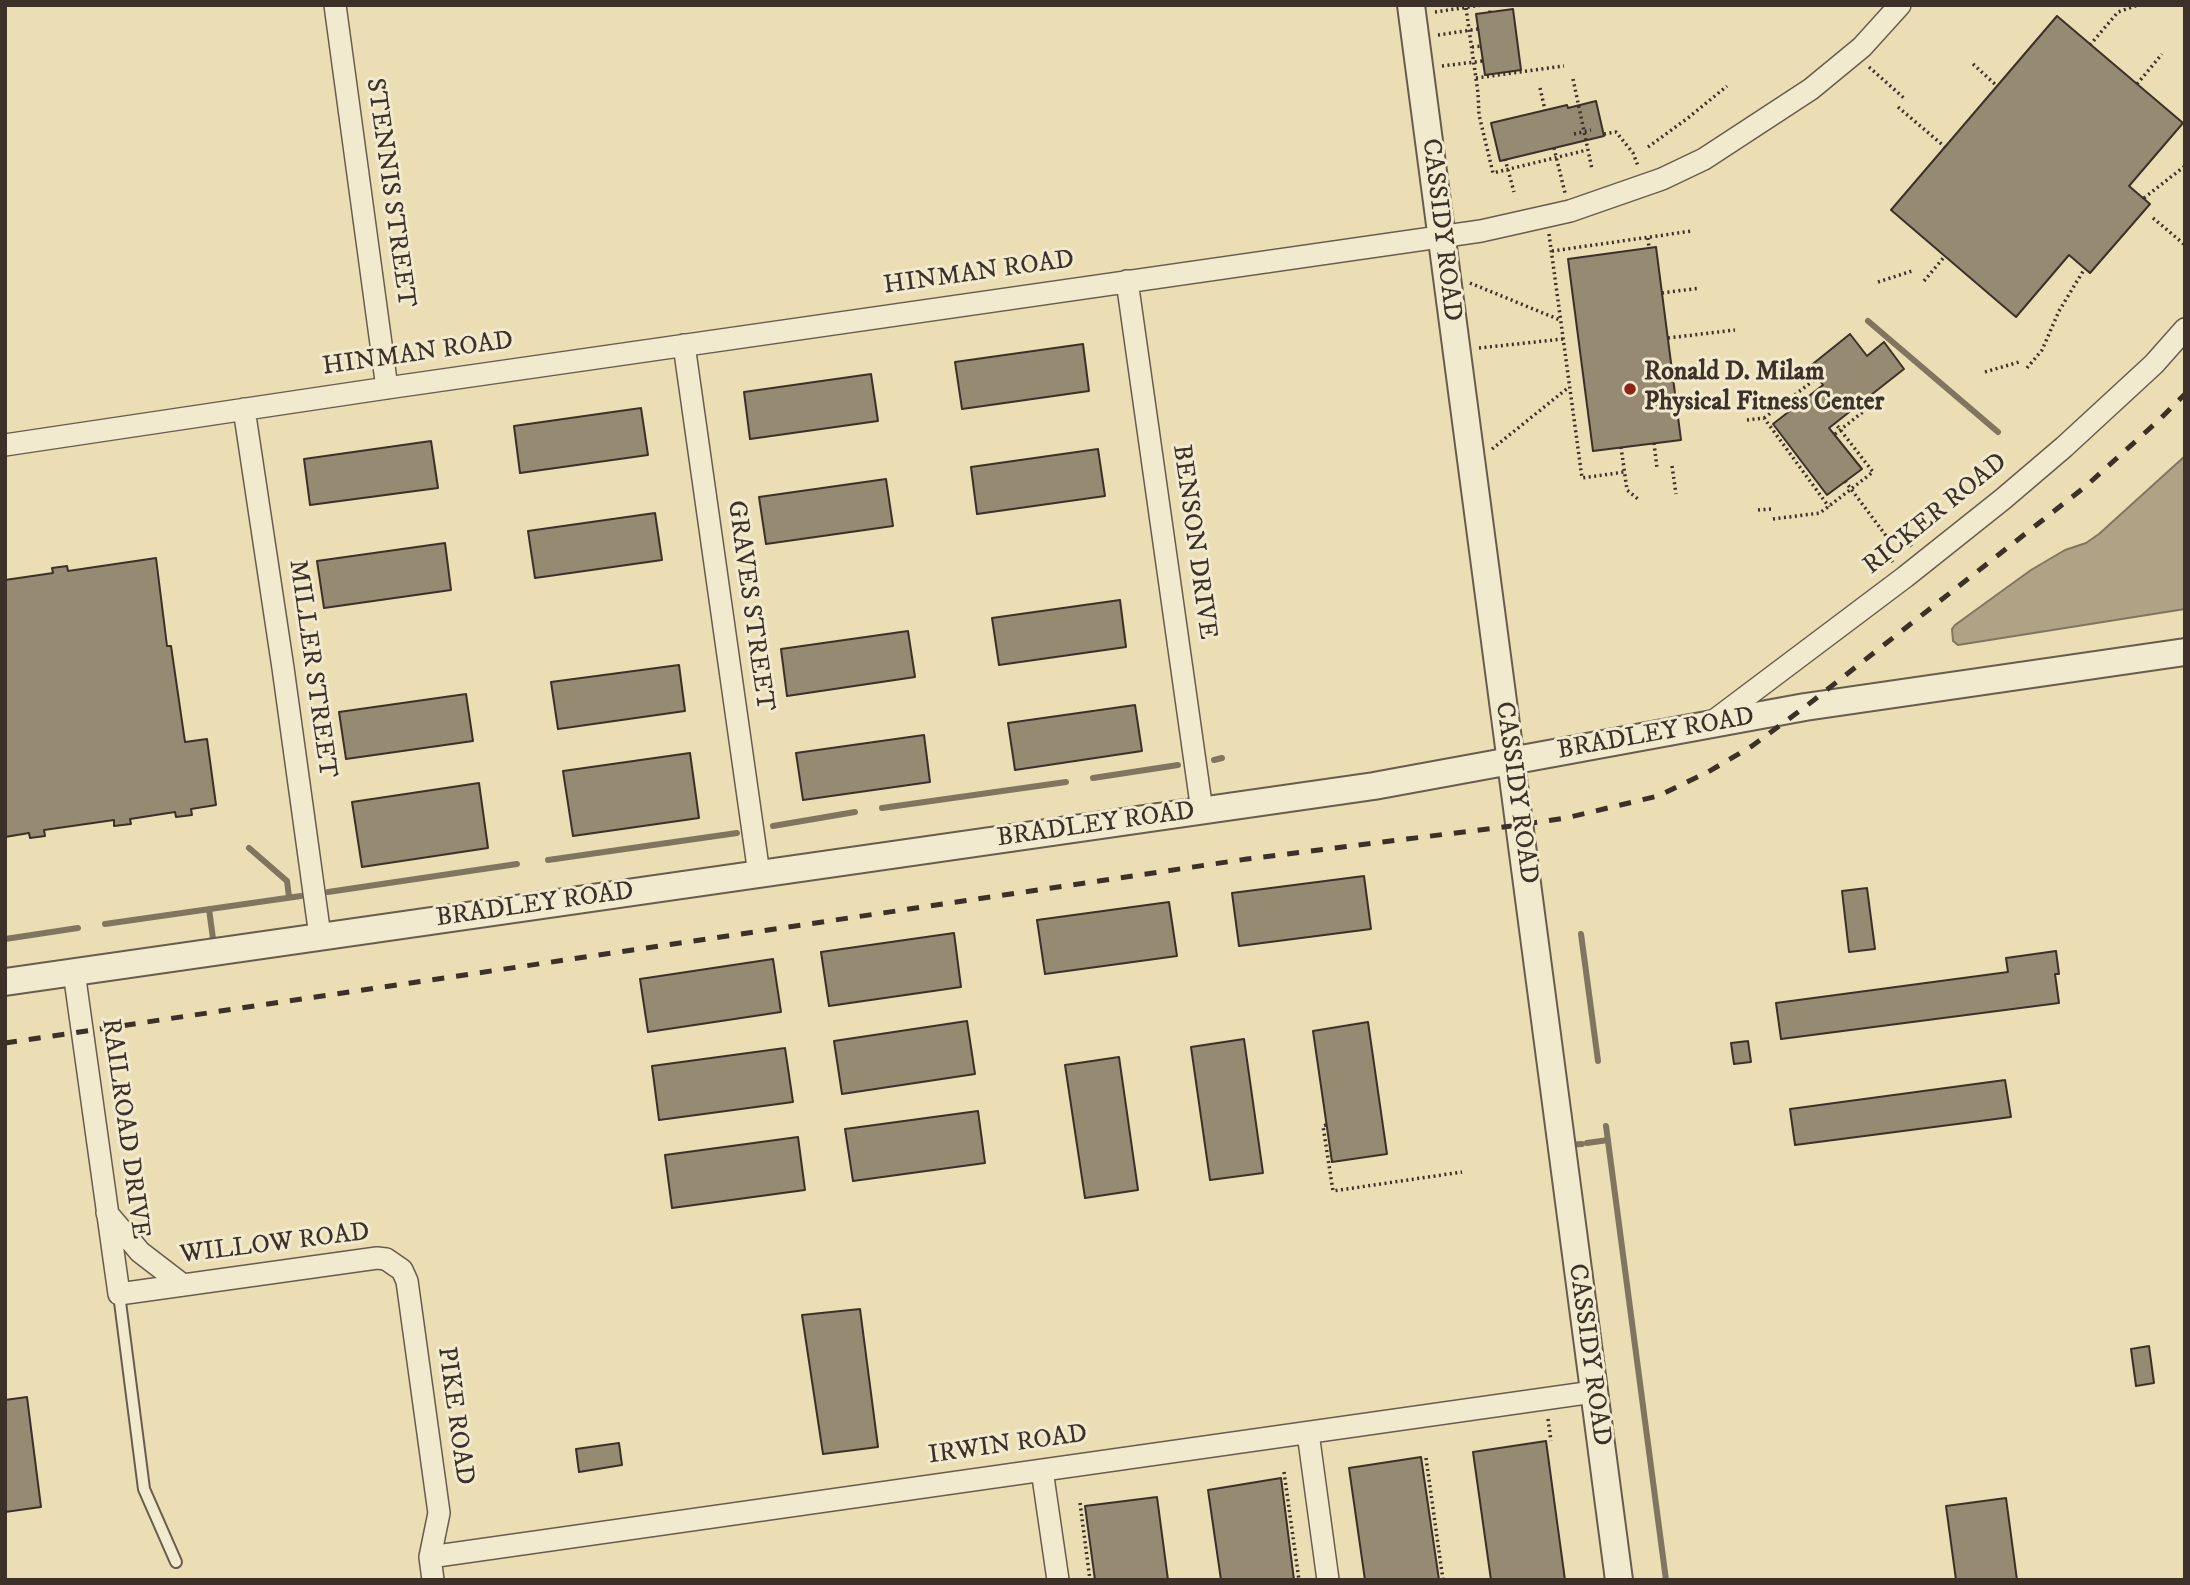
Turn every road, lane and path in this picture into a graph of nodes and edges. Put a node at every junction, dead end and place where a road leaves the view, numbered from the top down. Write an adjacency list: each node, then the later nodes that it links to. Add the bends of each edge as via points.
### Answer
1 (335, 5): 77 (street, STENNIS STREET)
2 (1482, 5): 6 (path)
3 (1490, 5): 7 (path)
4 (1900, 5): 14 (street, HINMAN ROAD)
5 (2138, 5): 11 (path, via 2118,12)
6 (1466, 8): 8 (path); 10 (path)
7 (1490, 12)
8 (1413, 20): 10 (path); 20 (street, CASSIDY ROAD)
9 (1478, 29): 10 (path)
10 (1469, 31): 13 (path)
11 (2091, 44)
12 (1480, 46): 13 (path)
13 (1472, 47): 17 (path)
14 (1854, 54): 27 (path); 47 (street, HINMAN ROAD, via 1811,89 1704,159)
15 (2162, 54): 23 (path)
16 (1483, 61): 17 (path)
17 (1474, 62): 20 (path); 21 (path)
18 (1973, 64): 25 (path)
19 (1564, 66): 21 (path)
20 (1419, 69): 51 (street, CASSIDY ROAD)
21 (1476, 78): 43 (path, via 1479,115 1493,173)
22 (1573, 79): 30 (path)
23 (2137, 84)
24 (1727, 86): 36 (path)
25 (1997, 86)
26 (1540, 88): 31 (path)
27 (1905, 99)
28 (1586, 107): 30 (path)
29 (1898, 107): 37 (path)
30 (1580, 108): 33 (path)
31 (1545, 110)
32 (1591, 130): 33 (path)
33 (1582, 131): 34 (path); 39 (path)
34 (1574, 134)
35 (1604, 134): 40 (path, via 1616,132)
36 (1648, 147)
37 (1945, 147)
38 (1553, 148): 47 (path)
39 (1587, 150): 43 (path); 44 (path)
40 (1633, 153)
41 (1505, 159): 43 (path)
42 (2185, 166): 46 (path)
43 (1507, 169): 45 (path)
44 (1591, 169)
45 (1514, 192)
46 (2144, 198)
47 (1570, 211): 48 (street, HINMAN ROAD)
48 (1547, 216): 51 (street, HINMAN ROAD); 55 (path)
49 (2152, 218): 53 (path)
50 (1692, 231): 52 (path)
51 (1441, 236): 59 (street, CASSIDY ROAD); 60 (street, HINMAN ROAD)
52 (1648, 238): 54 (path); 55 (path)
53 (2185, 245)
54 (1649, 248)
55 (1552, 251): 65 (path)
56 (1945, 256): 61 (path)
57 (2085, 268): 73 (path, via 2042,350)
58 (1912, 271): 62 (path)
59 (1446, 272): 65 (path); 71 (street, CASSIDY ROAD)
60 (1127, 281): 70 (street, HINMAN ROAD); 106 (street, BENSON DRIVE)
61 (1924, 281)
62 (1878, 282)
63 (1700, 288): 64 (path)
64 (1662, 293)
65 (1561, 320): 69 (path)
66 (2185, 329): 104 (street, RICKER ROAD, via 2154,364 2003,499)
67 (1735, 330): 68 (path)
68 (1668, 338)
69 (1563, 339): 71 (path); 76 (path)
70 (684, 345): 77 (street, HINMAN ROAD); 107 (street, GRAVES STREET)
71 (1456, 351): 91 (street, CASSIDY ROAD)
72 (2019, 362): 74 (path)
73 (2026, 368)
74 (1985, 372)
75 (1818, 378): 80 (path)
76 (1569, 387): 91 (path); 93 (path, via 1582,478)
77 (387, 388): 79 (street, HINMAN ROAD)
78 (1867, 397): 83 (path, via 1873,404)
79 (244, 409): 86 (street, HINMAN ROAD); 108 (street, MILLER STREET)
80 (1764, 418): 81 (path); 98 (path)
81 (1747, 420)
82 (1835, 423): 83 (path)
83 (1840, 430): 84 (path); 88 (path)
84 (1835, 434)
85 (1654, 443): 92 (path)
86 (5, 445)
87 (1621, 447): 93 (path)
88 (1860, 456): 89 (path); 95 (path, via 1873,472)
89 (1855, 460)
90 (1672, 466): 96 (path)
91 (1471, 467): 105 (street, CASSIDY ROAD)
92 (1657, 468)
93 (1624, 472): 97 (path, via 1627,490)
94 (1845, 481): 95 (path)
95 (1851, 489): 98 (path); 102 (path)
96 (1676, 494)
97 (1638, 499)
98 (1829, 507): 101 (path, via 1821,513)
99 (1772, 509): 100 (path)
100 (1758, 510)
101 (1773, 519)
102 (1890, 541)
103 (2185, 652): 104 (street, BRADLEY ROAD)
104 (1707, 726): 105 (street, BRADLEY ROAD)
105 (1510, 761): 106 (street, BRADLEY ROAD); 117 (street, CASSIDY ROAD)
106 (1202, 811): 107 (street, BRADLEY ROAD)
107 (759, 874): 108 (street, BRADLEY ROAD)
108 (320, 936): 109 (street, BRADLEY ROAD)
109 (74, 972): 110 (street, BRADLEY ROAD); 113 (street, RAILROAD DRIVE)
110 (5, 982)
111 (1326, 1125): 112 (path, via 1333,1191)
112 (1462, 1172)
113 (107, 1213): 115 (street, via 140,1252); 116 (street, RAILROAD DRIVE)
114 (395, 1264): 115 (street, WILLOW ROAD, via 377,1258); 125 (street, PIKE ROAD, via 407,1281 439,1513)
115 (183, 1285): 116 (street, WILLOW ROAD)
116 (119, 1294): 126 (lane, via 144,1489)
117 (1593, 1392): 119 (street, IRWIN ROAD); 133 (street, CASSIDY ROAD)
118 (1548, 1417): 120 (path)
119 (1308, 1433): 122 (street, IRWIN ROAD); 131 (street)
120 (1551, 1441)
121 (1426, 1458): 132 (path)
122 (1042, 1469): 125 (street, IRWIN ROAD); 128 (street)
123 (1284, 1472): 130 (path)
124 (1080, 1503): 129 (path)
125 (430, 1558): 127 (street, PIKE ROAD)
126 (176, 1562)
127 (433, 1580)
128 (1058, 1580)
129 (1090, 1580)
130 (1299, 1580)
131 (1328, 1580)
132 (1443, 1580)
133 (1619, 1580)

